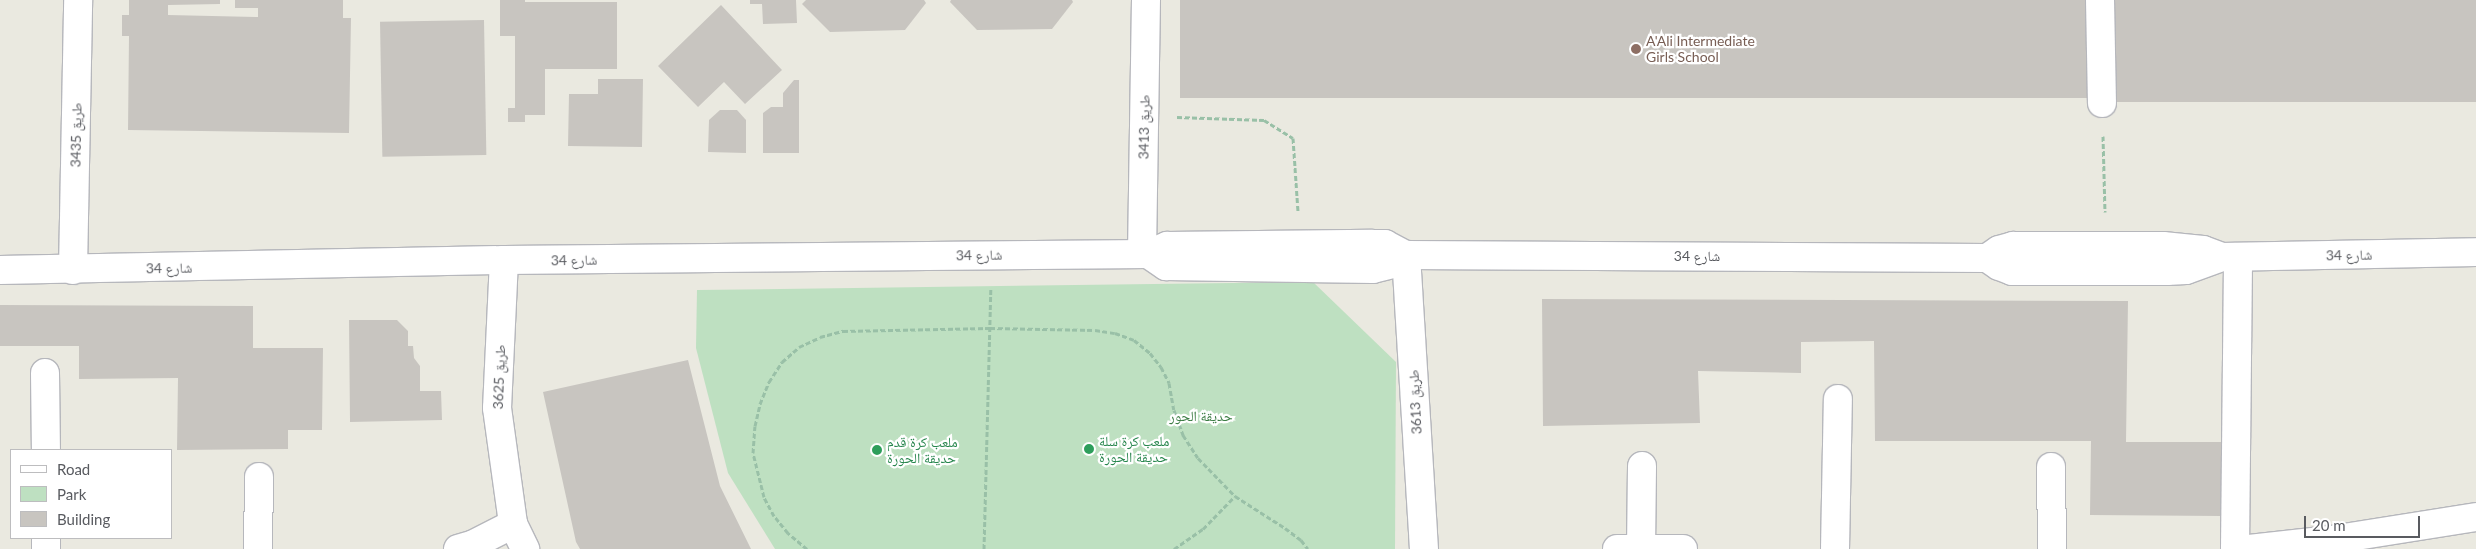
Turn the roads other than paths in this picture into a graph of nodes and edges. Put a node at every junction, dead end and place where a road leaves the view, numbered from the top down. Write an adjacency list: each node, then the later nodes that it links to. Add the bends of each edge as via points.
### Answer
1 (78, 0): 12 (street, طريق 3435)
2 (1146, 0): 6 (street, طريق 3413)
3 (2100, 0): 4 (street)
4 (2102, 103)
5 (2476, 252): 8 (street, شارع 34)
6 (1145, 254): 7 (street, شارع 34, via 1167,246 1384,244); 7 (street, شارع 34, via 1171,266 1374,269 1397,263); 10 (street, شارع 34)
7 (1406, 255): 9 (street, شارع 34); 24 (street, طريق 3613)
8 (2230, 257): 9 (street, شارع 34, via 2182,247 2013,246); 9 (street, شارع 34, via 2186,270 2106,272 2012,271); 30 (street)
9 (1987, 258)
10 (504, 260): 12 (street, شارع 34); 20 (street, طريق 3625, via 497,408)
11 (0, 270): 12 (street, شارع 34)
12 (73, 270)
13 (45, 373): 15 (street)
14 (1838, 398): 28 (street)
15 (46, 449)
16 (1642, 466): 26 (street)
17 (2051, 467): 29 (street)
18 (259, 477): 21 (street)
19 (2476, 517): 31 (street, via 2331,540)
20 (514, 524): 22 (street); 23 (street, طريق 3625)
21 (258, 549)
22 (458, 549)
23 (526, 549)
24 (1424, 549)
25 (1617, 549): 26 (street)
26 (1641, 549): 27 (street)
27 (1683, 549)
28 (1835, 549)
29 (2052, 549)
30 (2235, 549)
31 (2249, 549)

